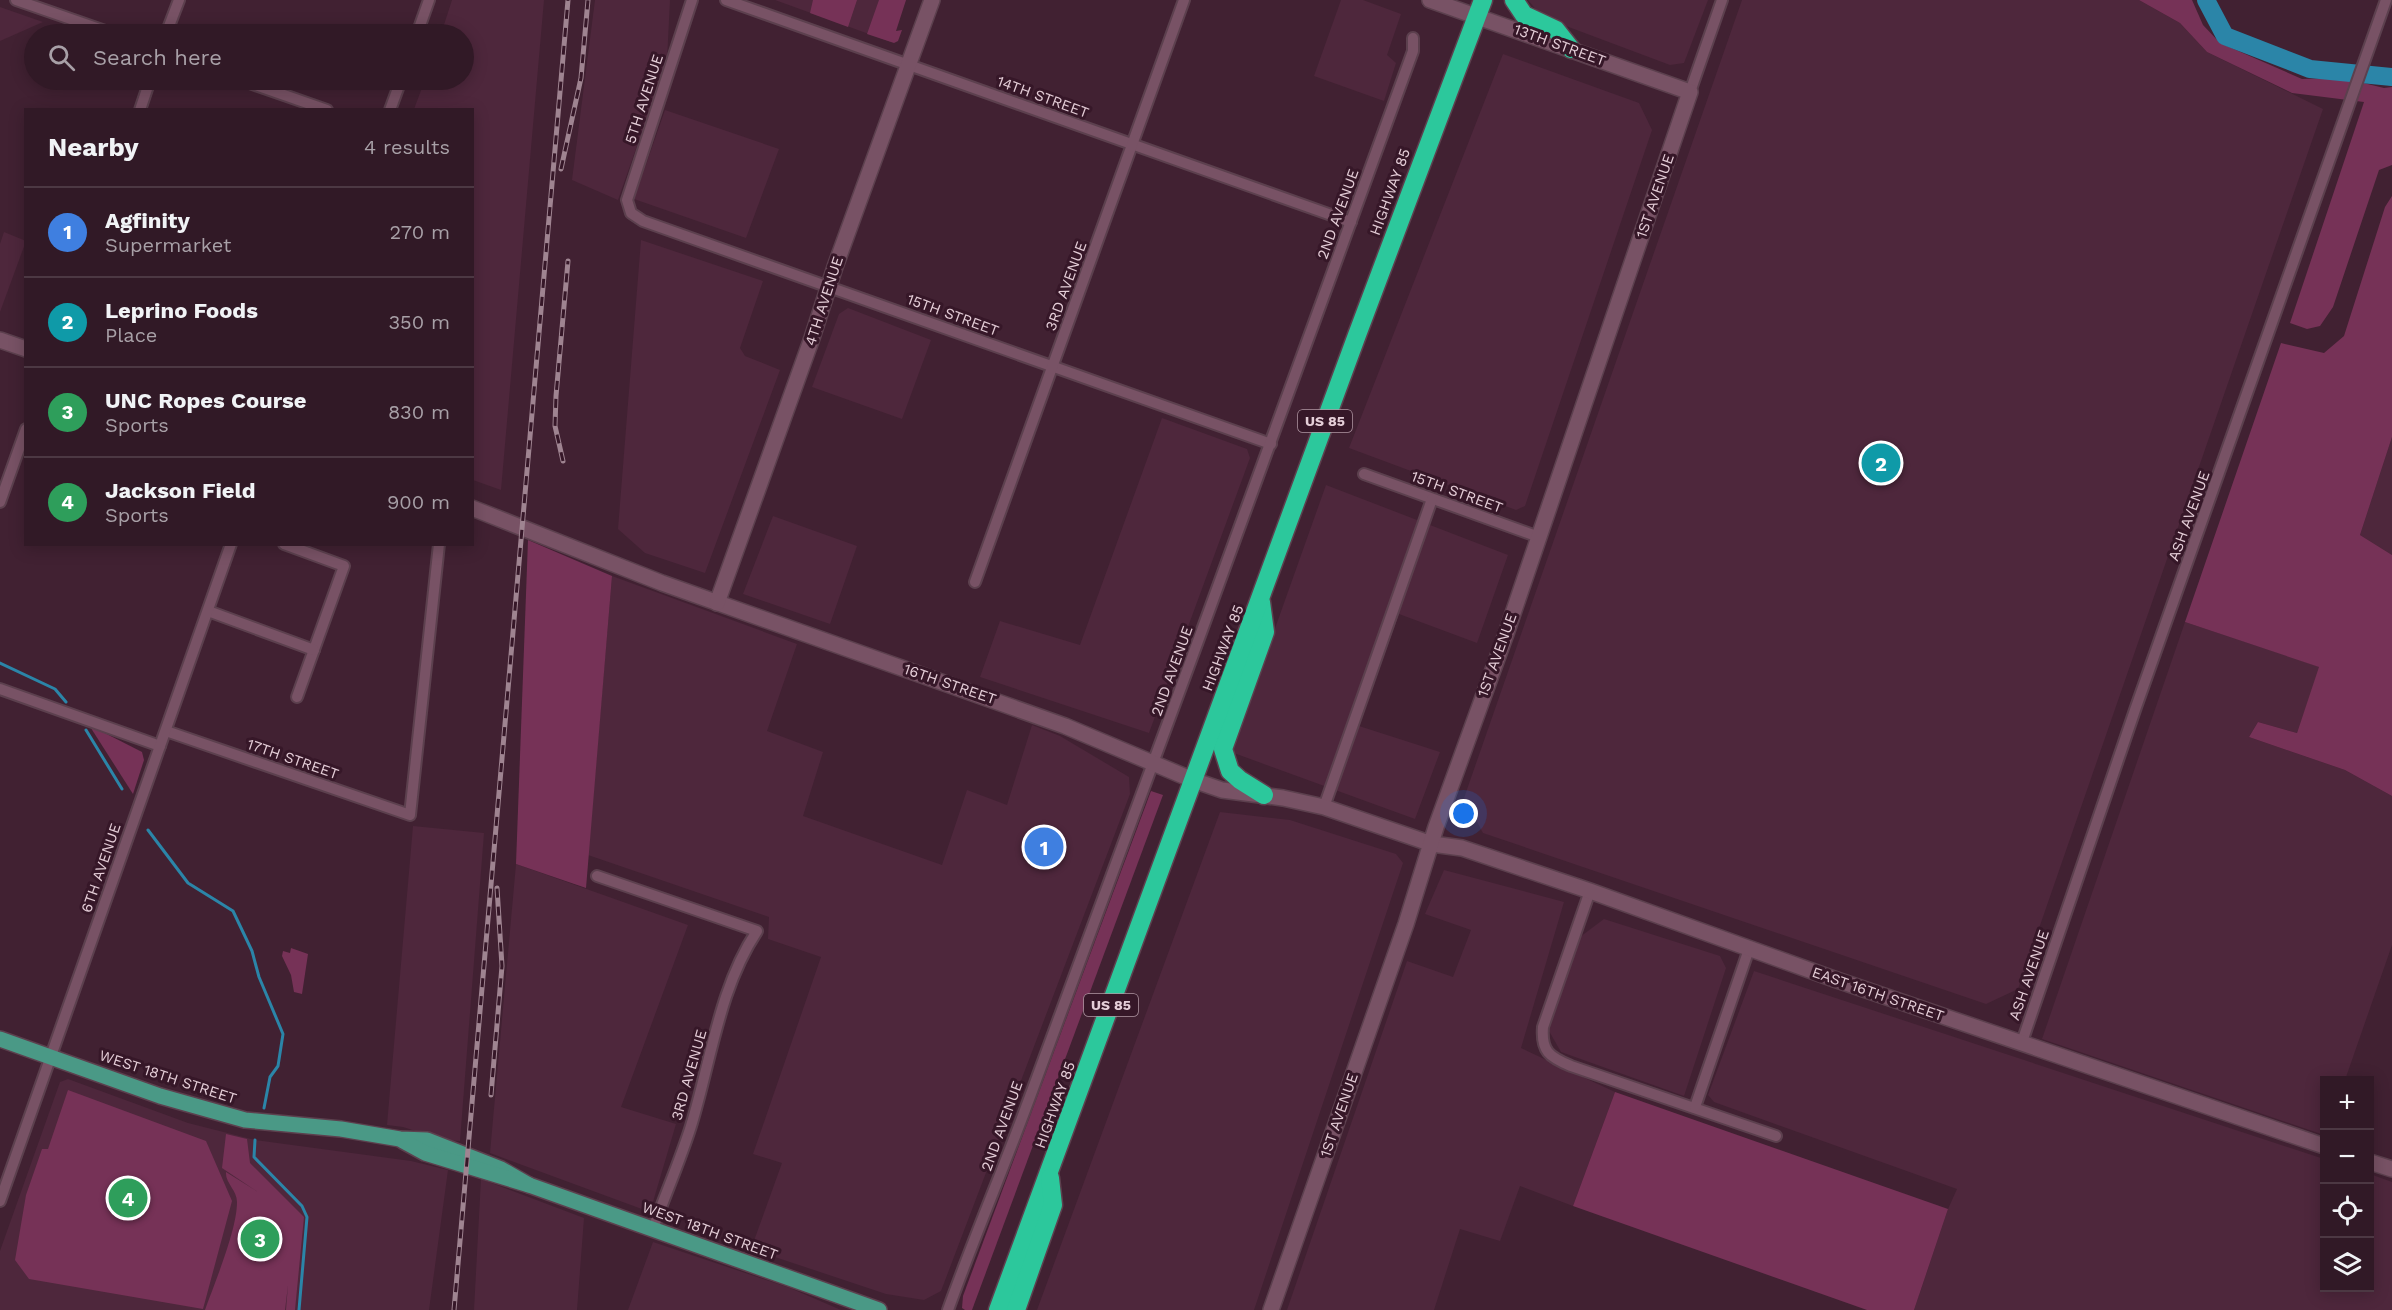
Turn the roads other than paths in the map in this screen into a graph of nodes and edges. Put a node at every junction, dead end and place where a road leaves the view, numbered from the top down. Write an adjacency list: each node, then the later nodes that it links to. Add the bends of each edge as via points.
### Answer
1 (16, 0): 13 (street)
2 (179, 0): 14 (street)
3 (429, 0): 15 (street)
4 (692, 0): 27 (street, 5TH AVENUE, via 627,200)
5 (726, 0): 18 (street, 14TH STREET)
6 (932, 0): 18 (street, 4TH AVENUE)
7 (1184, 0): 26 (street, 3RD AVENUE)
8 (1430, 0): 12 (street, 13TH STREET)
9 (1514, 0): 17 (highway, via 1524,15 1556,30)
10 (1722, 0): 22 (street, 1ST AVENUE)
11 (2386, 0): 61 (street, ASH AVENUE)
12 (1480, 8): 17 (street, 13TH STREET); 44 (highway, HIGHWAY 85 / US 85)
13 (85, 24)
14 (170, 24)
15 (421, 24)
16 (1413, 39): 28 (street, 2ND AVENUE, via 1413,51)
17 (1571, 49): 22 (street, 13TH STREET)
18 (908, 65): 26 (street, 14TH STREET); 29 (street, 4TH AVENUE)
19 (147, 90): 23 (street)
20 (270, 90): 24 (street)
21 (397, 90): 25 (street)
22 (1690, 92): 39 (street, 1ST AVENUE)
23 (141, 108)
24 (321, 108)
25 (391, 108)
26 (1132, 145): 28 (street, 14TH STREET); 32 (street, 3RD AVENUE)
27 (630, 208): 29 (street, 15TH STREET, via 643,221)
28 (1351, 222): 34 (street, 2ND AVENUE)
29 (828, 287): 32 (street, 15TH STREET); 45 (street, 4TH AVENUE)
30 (0, 340): 31 (street)
31 (24, 348)
32 (1053, 366): 34 (street, 15TH STREET); 43 (street, 3RD AVENUE)
33 (24, 435): 37 (street)
34 (1271, 444): 52 (street, 2ND AVENUE)
35 (1364, 474): 36 (street, 15TH STREET)
36 (1432, 499): 39 (street, 15TH STREET); 55 (street)
37 (0, 502)
38 (474, 509): 45 (street, 16TH STREET)
39 (1539, 537): 56 (street, 1ST AVENUE)
40 (230, 546): 46 (street, 6TH AVENUE)
41 (289, 546): 47 (street, via 344,566)
42 (439, 546): 50 (street, 17TH STREET, via 410,815)
43 (975, 582)
44 (1260, 599): 53 (highway, HIGHWAY 85 / US 85); 54 (highway, via 1265,632 1223,749 1230,771)
45 (717, 603): 52 (street, 16TH STREET, via 1043,717)
46 (208, 610): 47 (street); 50 (street, 6TH AVENUE)
47 (314, 650): 49 (street)
48 (0, 689): 51 (street)
49 (297, 697)
50 (165, 731): 51 (street, 6TH AVENUE)
51 (160, 746): 62 (street, 6TH AVENUE)
52 (1153, 764): 53 (street, 16TH STREET); 72 (street, 2ND AVENUE)
53 (1193, 780): 54 (street, 16TH STREET, via 1222,790); 68 (highway, HIGHWAY 85 / US 85)
54 (1264, 795): 55 (street, 16TH STREET)
55 (1324, 807): 56 (street, 16TH STREET)
56 (1432, 844): 58 (street, EAST 16TH STREET, via 1462,848); 75 (street, 1ST AVENUE)
57 (597, 876): 70 (street, 3RD AVENUE, via 757,931 731,982 690,1127)
58 (1590, 891): 59 (street, EAST 16TH STREET); 63 (street, via 1543,1027 1546,1051 1571,1066)
59 (1749, 950): 61 (street, EAST 16TH STREET); 63 (street)
60 (0, 1039): 62 (main road, WEST 18TH STREET)
61 (2022, 1042): 65 (street, EAST 16TH STREET)
62 (51, 1057): 69 (street, 6TH AVENUE); 70 (main road, WEST 18TH STREET, via 160,1096 245,1120 427,1140 501,1169 529,1185)
63 (1695, 1107): 64 (street)
64 (1776, 1136)
65 (2320, 1144)
66 (2374, 1163): 67 (street)
67 (2392, 1169)
68 (1049, 1173): 73 (highway, HIGHWAY 85 / US 85); 74 (highway, via 1053,1205)
69 (0, 1201)
70 (653, 1229): 71 (main road, WEST 18TH STREET)
71 (879, 1310)
72 (948, 1310)
73 (998, 1310)
74 (1016, 1310)
75 (1271, 1310)

